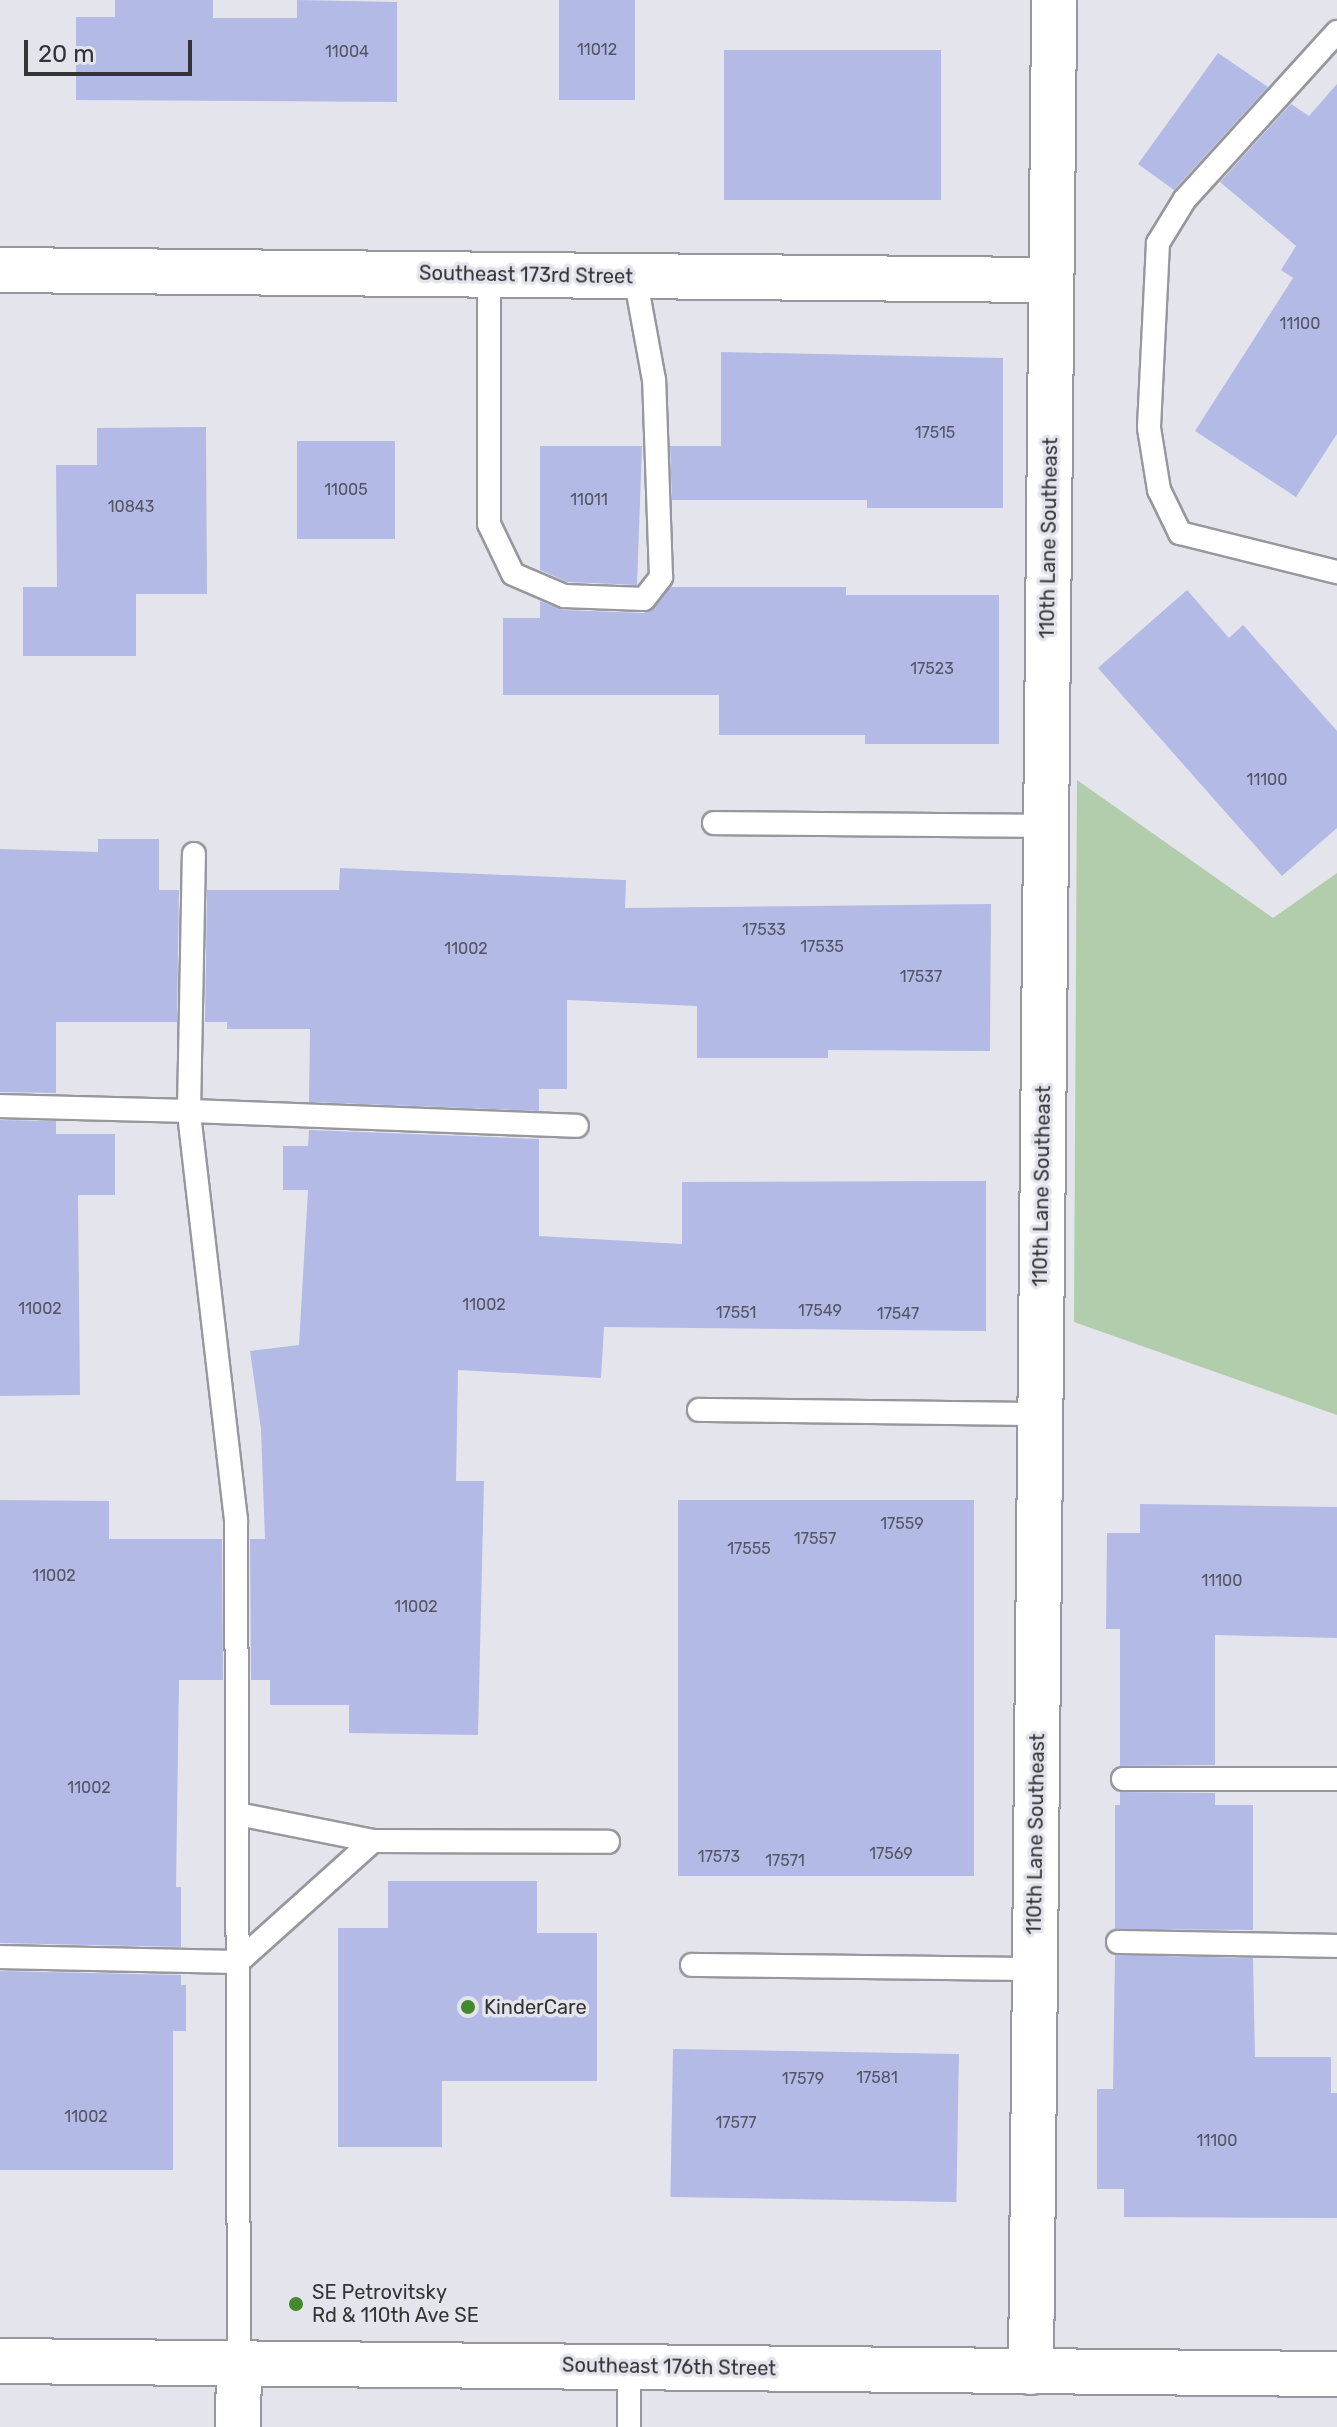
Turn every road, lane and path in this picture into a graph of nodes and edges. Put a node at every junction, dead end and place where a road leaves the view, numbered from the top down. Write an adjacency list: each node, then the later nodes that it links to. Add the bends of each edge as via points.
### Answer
1 (1054, 0): 6 (street, 110th Lane Southeast)
2 (1337, 32): 7 (lane, via 1185,199 1158,243 1149,428 1159,490 1180,533)
3 (0, 270): 4 (street, Southeast 173rd Street)
4 (489, 274): 5 (street, Southeast 173rd Street); 5 (lane, via 489,524 513,574 564,596 644,599 661,577 654,380)
5 (635, 276): 6 (street, Southeast 173rd Street)
6 (1051, 280): 9 (street, 110th Lane Southeast)
7 (1337, 572)
8 (714, 823): 9 (lane)
9 (1046, 826): 15 (street, 110th Lane Southeast)
10 (194, 854): 12 (lane)
11 (0, 1106): 12 (lane)
12 (189, 1111): 13 (lane); 18 (lane, via 236,1520)
13 (577, 1126)
14 (699, 1410): 15 (lane)
15 (1040, 1414): 26 (street, 110th Lane Southeast)
16 (1123, 1779): 17 (lane)
17 (1337, 1779)
18 (238, 1814): 19 (lane); 24 (lane)
19 (373, 1841): 20 (lane); 24 (lane)
20 (608, 1842)
21 (1118, 1942): 22 (lane)
22 (1337, 1946)
23 (0, 1957): 24 (lane)
24 (238, 1962): 28 (lane)
25 (692, 1965): 26 (lane)
26 (1035, 1969): 30 (street, 110th Lane Southeast)
27 (0, 2361): 28 (street, Southeast 176th Street)
28 (239, 2363): 29 (street, Southeast 176th Street); 32 (street)
29 (629, 2367): 30 (street, Southeast 176th Street); 33 (lane)
30 (1031, 2372): 31 (street, Southeast 176th Street)
31 (1337, 2374)
32 (238, 2427)
33 (629, 2427)

